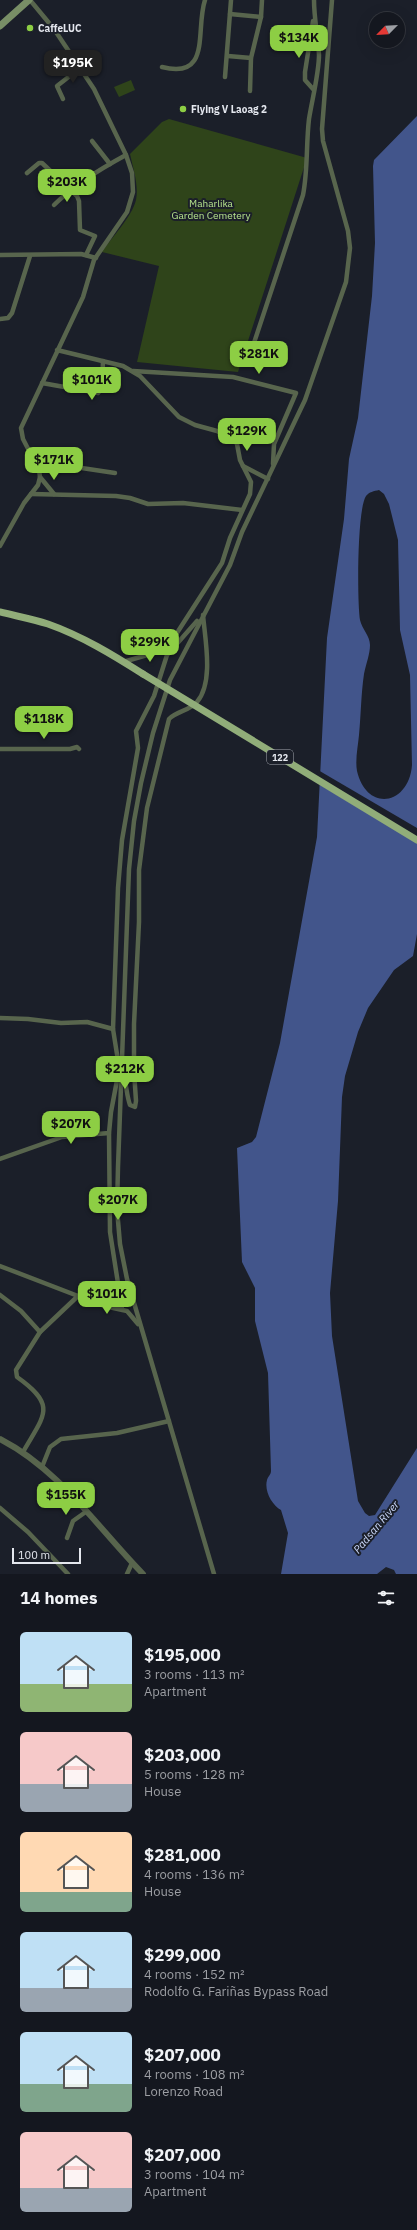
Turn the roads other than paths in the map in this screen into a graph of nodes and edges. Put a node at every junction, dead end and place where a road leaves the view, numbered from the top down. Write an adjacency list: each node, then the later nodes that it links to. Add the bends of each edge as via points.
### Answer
1 (29, 0): 10 (main road); 14 (street, via 54,29)
2 (204, 0): 13 (street, via 196,60 188,68 175,70)
3 (231, 0): 7 (street)
4 (262, 0): 8 (street)
5 (314, 0): 9 (street)
6 (332, 0): 37 (street, via 322,129 348,231 349,271 324,351 305,400)
7 (230, 14): 8 (street); 11 (street)
8 (261, 16): 12 (street)
9 (314, 20): 16 (street, via 319,56); 16 (street, via 304,72 305,80)
10 (0, 26)
11 (228, 56): 12 (street); 15 (street)
12 (252, 58): 17 (street)
13 (162, 67)
14 (80, 68): 18 (street, via 57,86); 20 (street, via 94,89)
15 (225, 77)
16 (313, 89): 31 (street, via 303,195)
17 (250, 92)
18 (63, 99)
19 (92, 141): 21 (street)
20 (126, 155): 21 (street); 28 (street, via 133,181 130,205)
21 (110, 164): 23 (street)
22 (27, 173): 23 (street, via 42,163)
23 (69, 190): 24 (street); 26 (street, via 79,201 80,230 95,236)
24 (54, 205)
25 (0, 255): 27 (street)
26 (86, 255): 27 (street); 28 (street)
27 (30, 256): 29 (street, via 12,313 8,318)
28 (96, 258): 30 (street, via 83,297)
29 (0, 319)
30 (57, 350): 32 (street); 34 (street)
31 (250, 355)
32 (103, 361): 33 (street); 34 (street, via 102,388 98,393)
33 (132, 371): 36 (street, via 179,417 234,440); 37 (street, via 233,378 296,393 274,444)
34 (42, 383): 35 (street, via 20,431)
35 (35, 462): 38 (street); 39 (street)
36 (242, 465): 40 (street); 43 (street, via 252,486)
37 (274, 466): 40 (street)
38 (115, 473)
39 (40, 477): 41 (street); 42 (street)
40 (268, 479): 46 (street, via 242,532 230,565)
41 (31, 494): 42 (street); 44 (street)
42 (54, 494): 43 (street, via 116,496 148,504 182,503)
43 (242, 510): 48 (street, via 222,563)
44 (0, 546)
45 (0, 612): 49 (main road, 122, via 68,633)
46 (203, 615): 47 (street); 55 (street, via 170,680 153,733 134,821 129,869); 55 (street, via 207,655 205,689 188,710 169,719 147,808 139,870 134,1024 135,1108 128,1100)
47 (172, 648): 48 (street); 54 (street, via 154,696 136,731 137,761 122,840)
48 (166, 650): 49 (street)
49 (123, 662): 52 (main road, 122, bridge)
50 (79, 749): 51 (street, via 76,746 70,749)
51 (0, 750)
52 (417, 840)
53 (0, 1018): 54 (street, via 28,1018 61,1024 87,1022)
54 (113, 1029): 55 (street)
55 (120, 1067): 56 (street); 62 (street, via 120,1244)
56 (109, 1133): 57 (street, via 62,1137); 61 (street, via 110,1232)
57 (0, 1159)
58 (0, 1266): 60 (street)
59 (0, 1295): 63 (street, via 21,1311)
60 (78, 1296): 61 (street); 63 (street)
61 (122, 1309): 62 (street, via 130,1313)
62 (140, 1326): 64 (street)
63 (40, 1332): 66 (street, via 15,1373 38,1393 43,1403 41,1420)
64 (169, 1421): 67 (street, via 112,1434 60,1439 51,1445); 75 (street)
65 (0, 1439): 66 (street)
66 (23, 1452): 67 (street)
67 (42, 1467): 69 (street)
68 (0, 1508): 72 (street, via 28,1532)
69 (87, 1512): 70 (street, via 73,1521); 71 (street)
70 (67, 1538)
71 (132, 1563): 73 (street); 74 (street)
72 (68, 1574)
73 (127, 1574)
74 (143, 1574)
75 (214, 1574)

